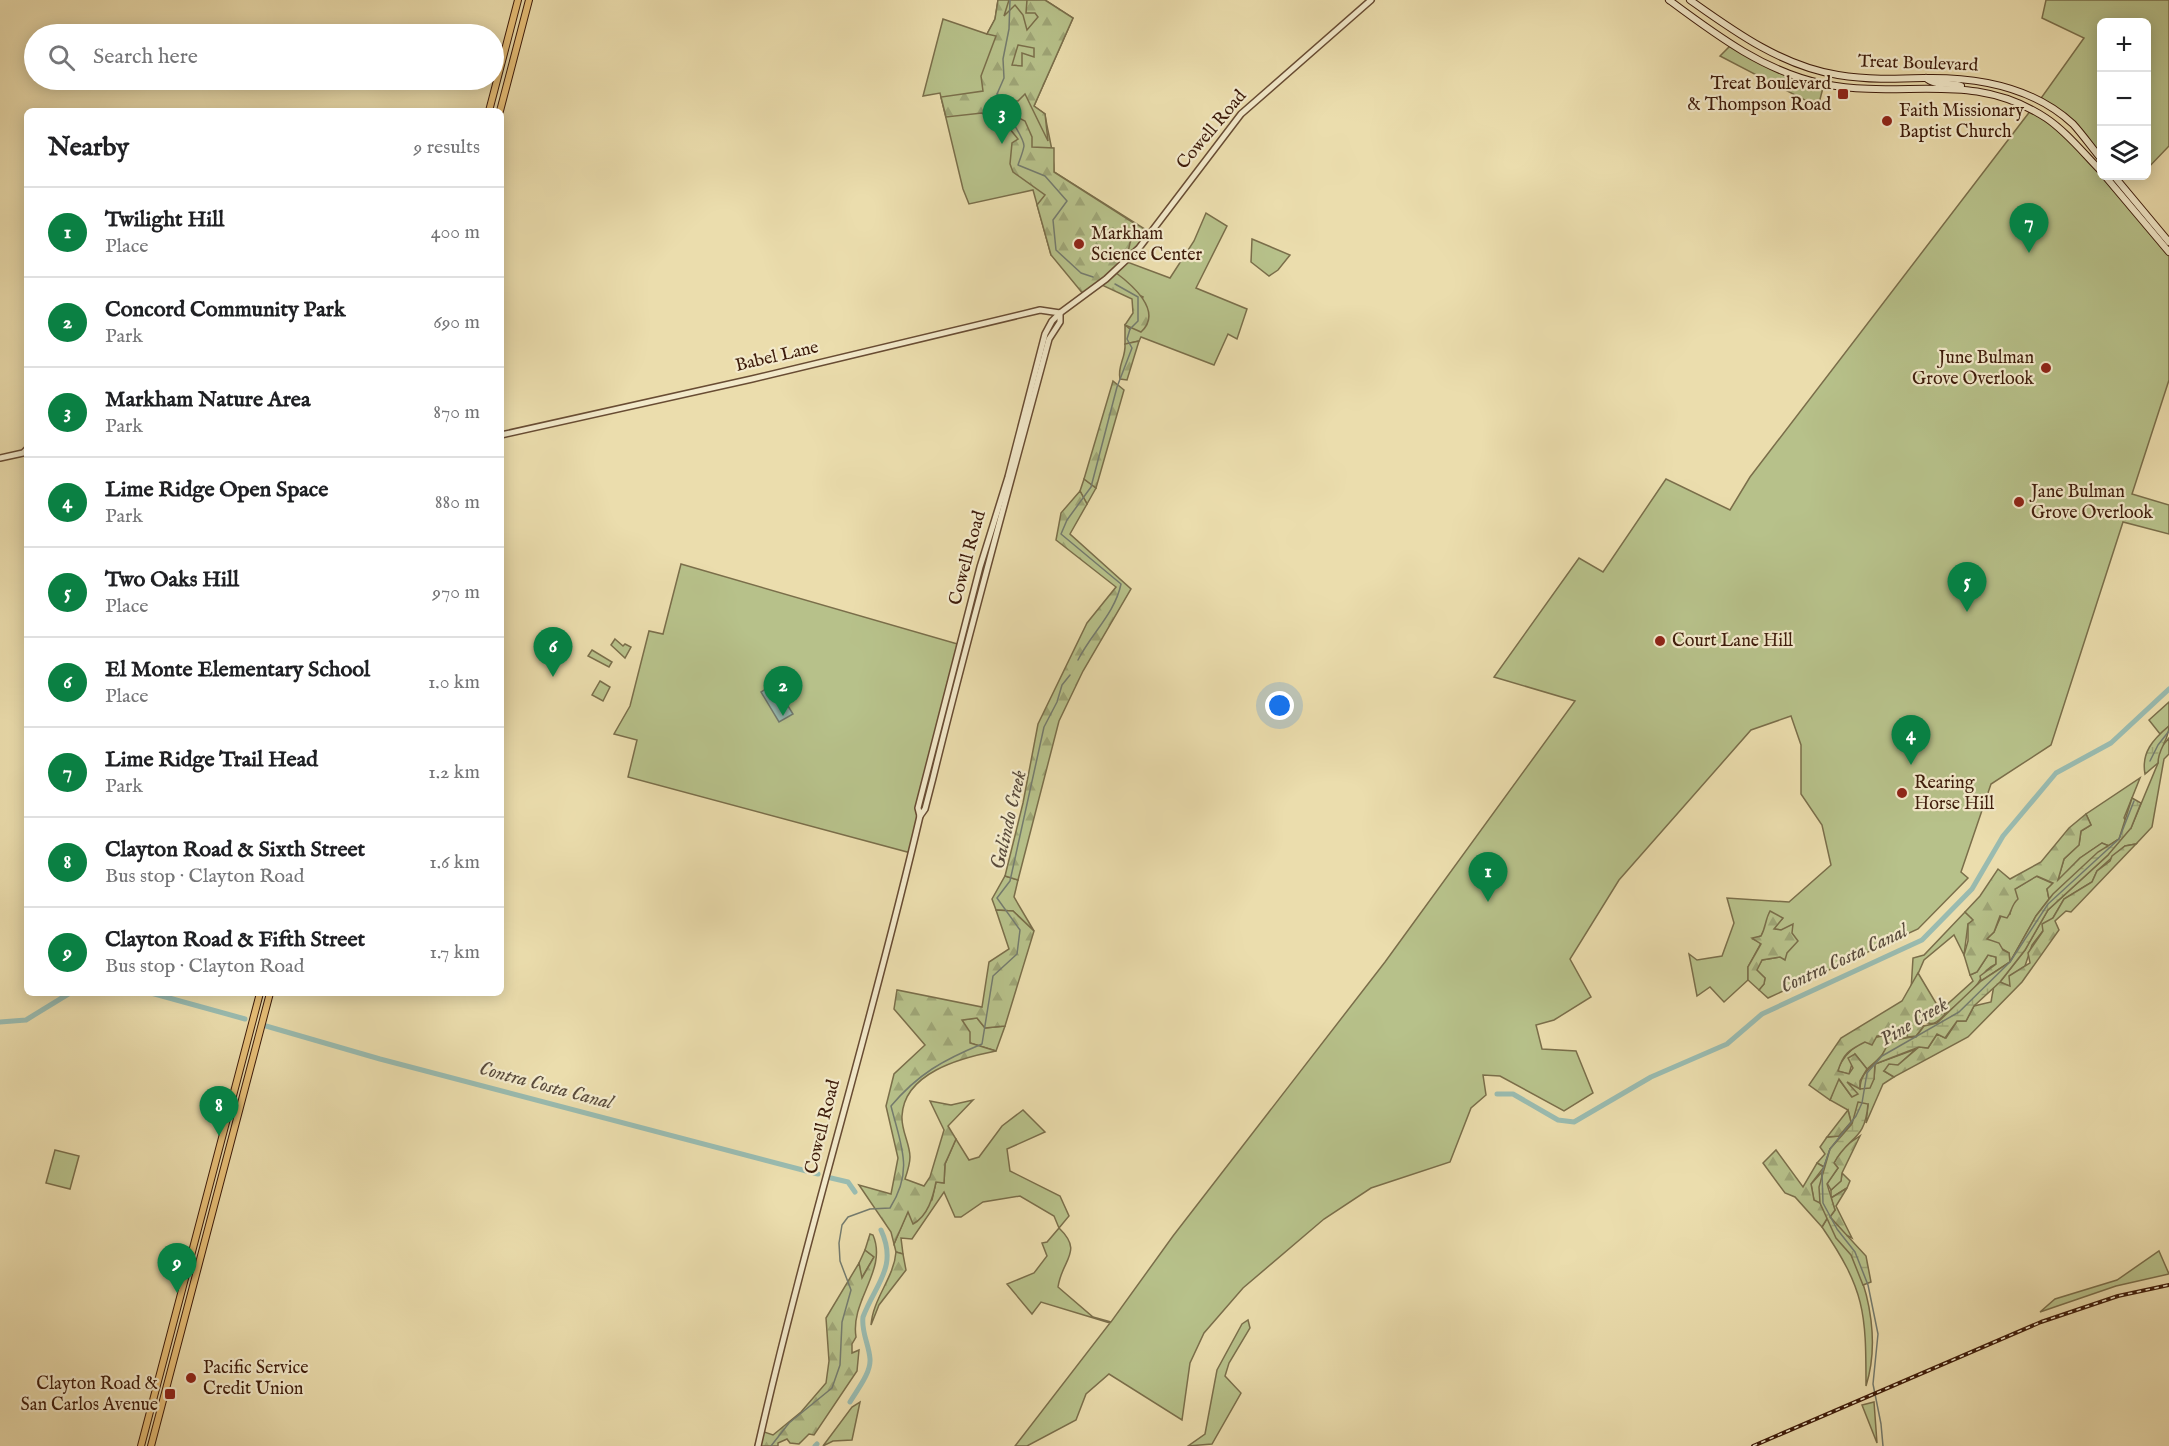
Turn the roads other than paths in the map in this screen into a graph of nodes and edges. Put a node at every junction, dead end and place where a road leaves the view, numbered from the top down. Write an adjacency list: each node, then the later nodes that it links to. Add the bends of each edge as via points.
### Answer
1 (518, 0): 6 (main road)
2 (529, 0): 12 (main road)
3 (1371, 0): 19 (street, Cowell Road, via 1241,114 1139,248)
4 (1669, 0): 10 (main road, Treat Boulevard, via 1731,45 1793,75 1824,84)
5 (1690, 0): 7 (main road, Treat Boulevard, via 1748,40 1793,62 1837,75 1881,80)
6 (504, 54)
7 (1926, 78): 8 (main road); 10 (main road, via 1918,84); 13 (main road, Treat Boulevard, via 1972,79 2024,93 2073,124)
8 (1967, 88): 10 (main road, Treat Boulevard); 14 (main road, Treat Boulevard, via 2005,97 2048,119)
9 (494, 90): 11 (main road)
10 (1888, 90)
11 (490, 108)
12 (501, 108)
13 (2097, 154)
14 (2097, 167)
15 (2108, 180): 18 (main road)
16 (2118, 180): 17 (main road)
17 (2169, 242)
18 (2169, 252)
19 (1060, 313): 20 (street, Babel Lane, via 1040,310); 27 (street, Cowell Road, via 1060,322 1049,339 920,816)
20 (504, 434)
21 (24, 452): 22 (street)
22 (0, 458)
23 (259, 996): 25 (main road)
24 (269, 996): 26 (main road)
25 (141, 1446)
26 (151, 1446)
27 (758, 1446)

